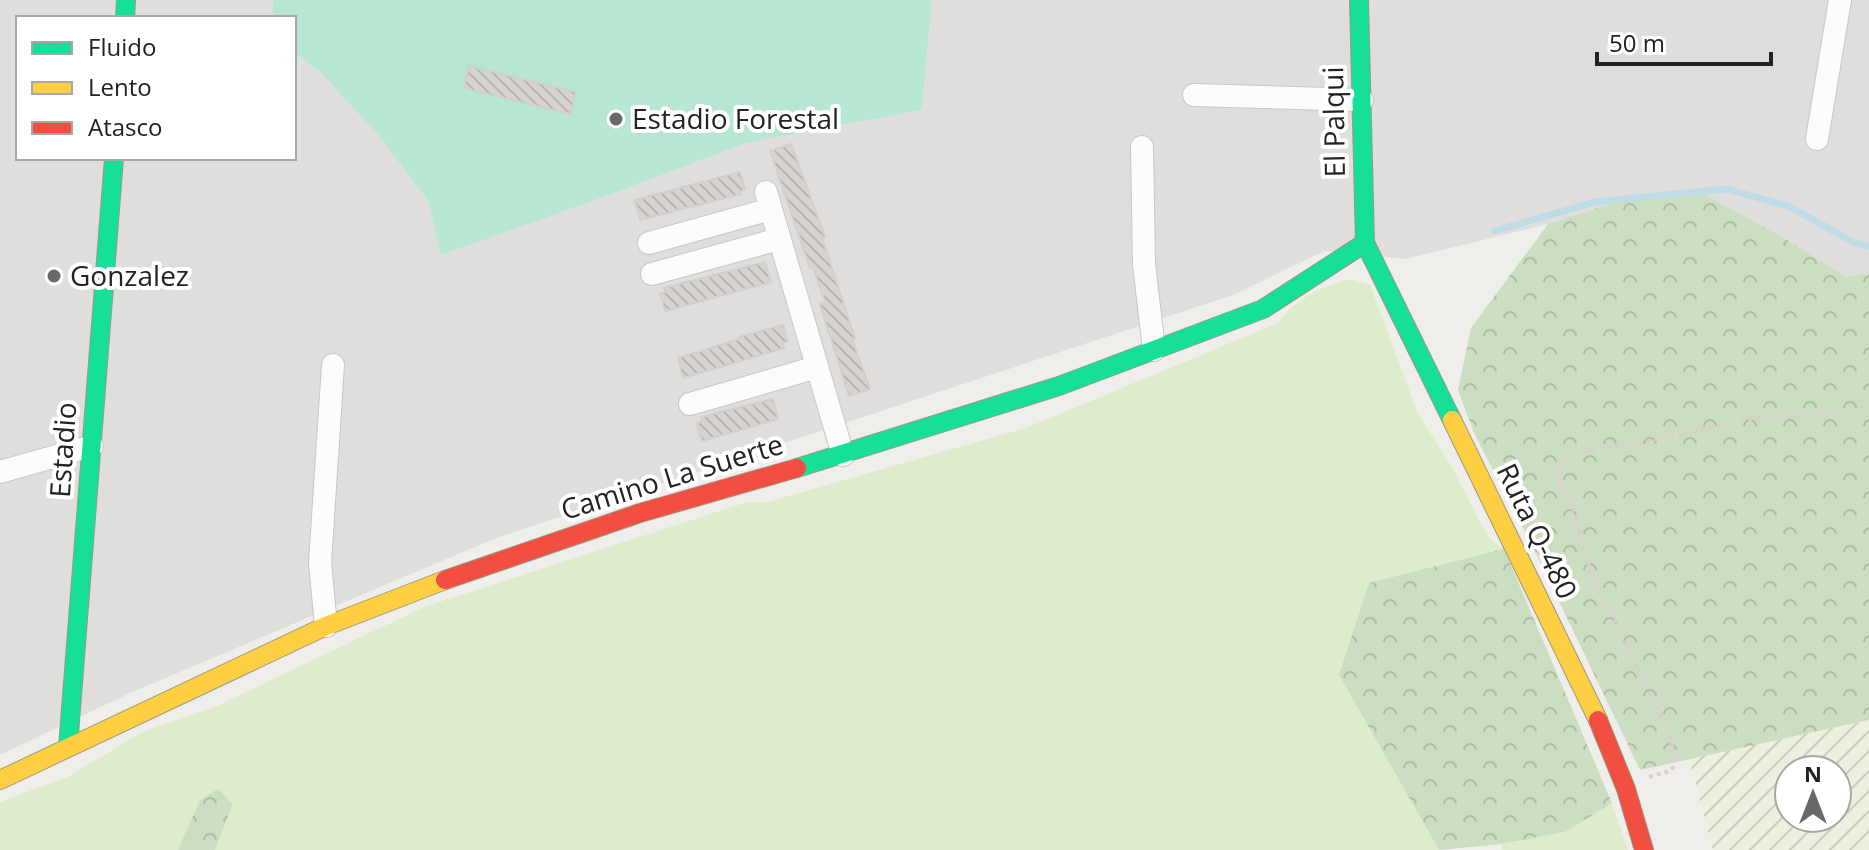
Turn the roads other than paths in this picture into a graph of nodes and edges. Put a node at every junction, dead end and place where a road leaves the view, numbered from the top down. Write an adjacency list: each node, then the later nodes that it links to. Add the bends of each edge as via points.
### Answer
1 (1359, 0): 4 (street, El Palqui)
2 (1840, 0): 5 (street)
3 (1194, 95): 4 (street)
4 (1362, 100): 10 (street, El Palqui)
5 (1817, 139)
6 (1142, 147): 12 (street, via 1144,264)
7 (114, 160): 16 (street, Estadio)
8 (779, 239): 9 (street, via 768,200); 11 (street); 14 (street)
9 (649, 243)
10 (1365, 243): 12 (street, Camino La Suerte, via 1263,309); 22 (street, Ruta Q-480, via 1592,709 1624,783)
11 (652, 274)
12 (1154, 350): 17 (street, Camino La Suerte)
13 (333, 365): 19 (street, via 320,563)
14 (817, 367): 15 (street); 17 (street)
15 (690, 404)
16 (92, 446): 18 (street); 20 (street, Estadio)
17 (843, 455): 19 (street, Camino La Suerte, via 640,513)
18 (0, 472)
19 (326, 626): 20 (street, Camino La Suerte)
20 (68, 747): 21 (street, Camino La Suerte)
21 (0, 780)
22 (1644, 850)

